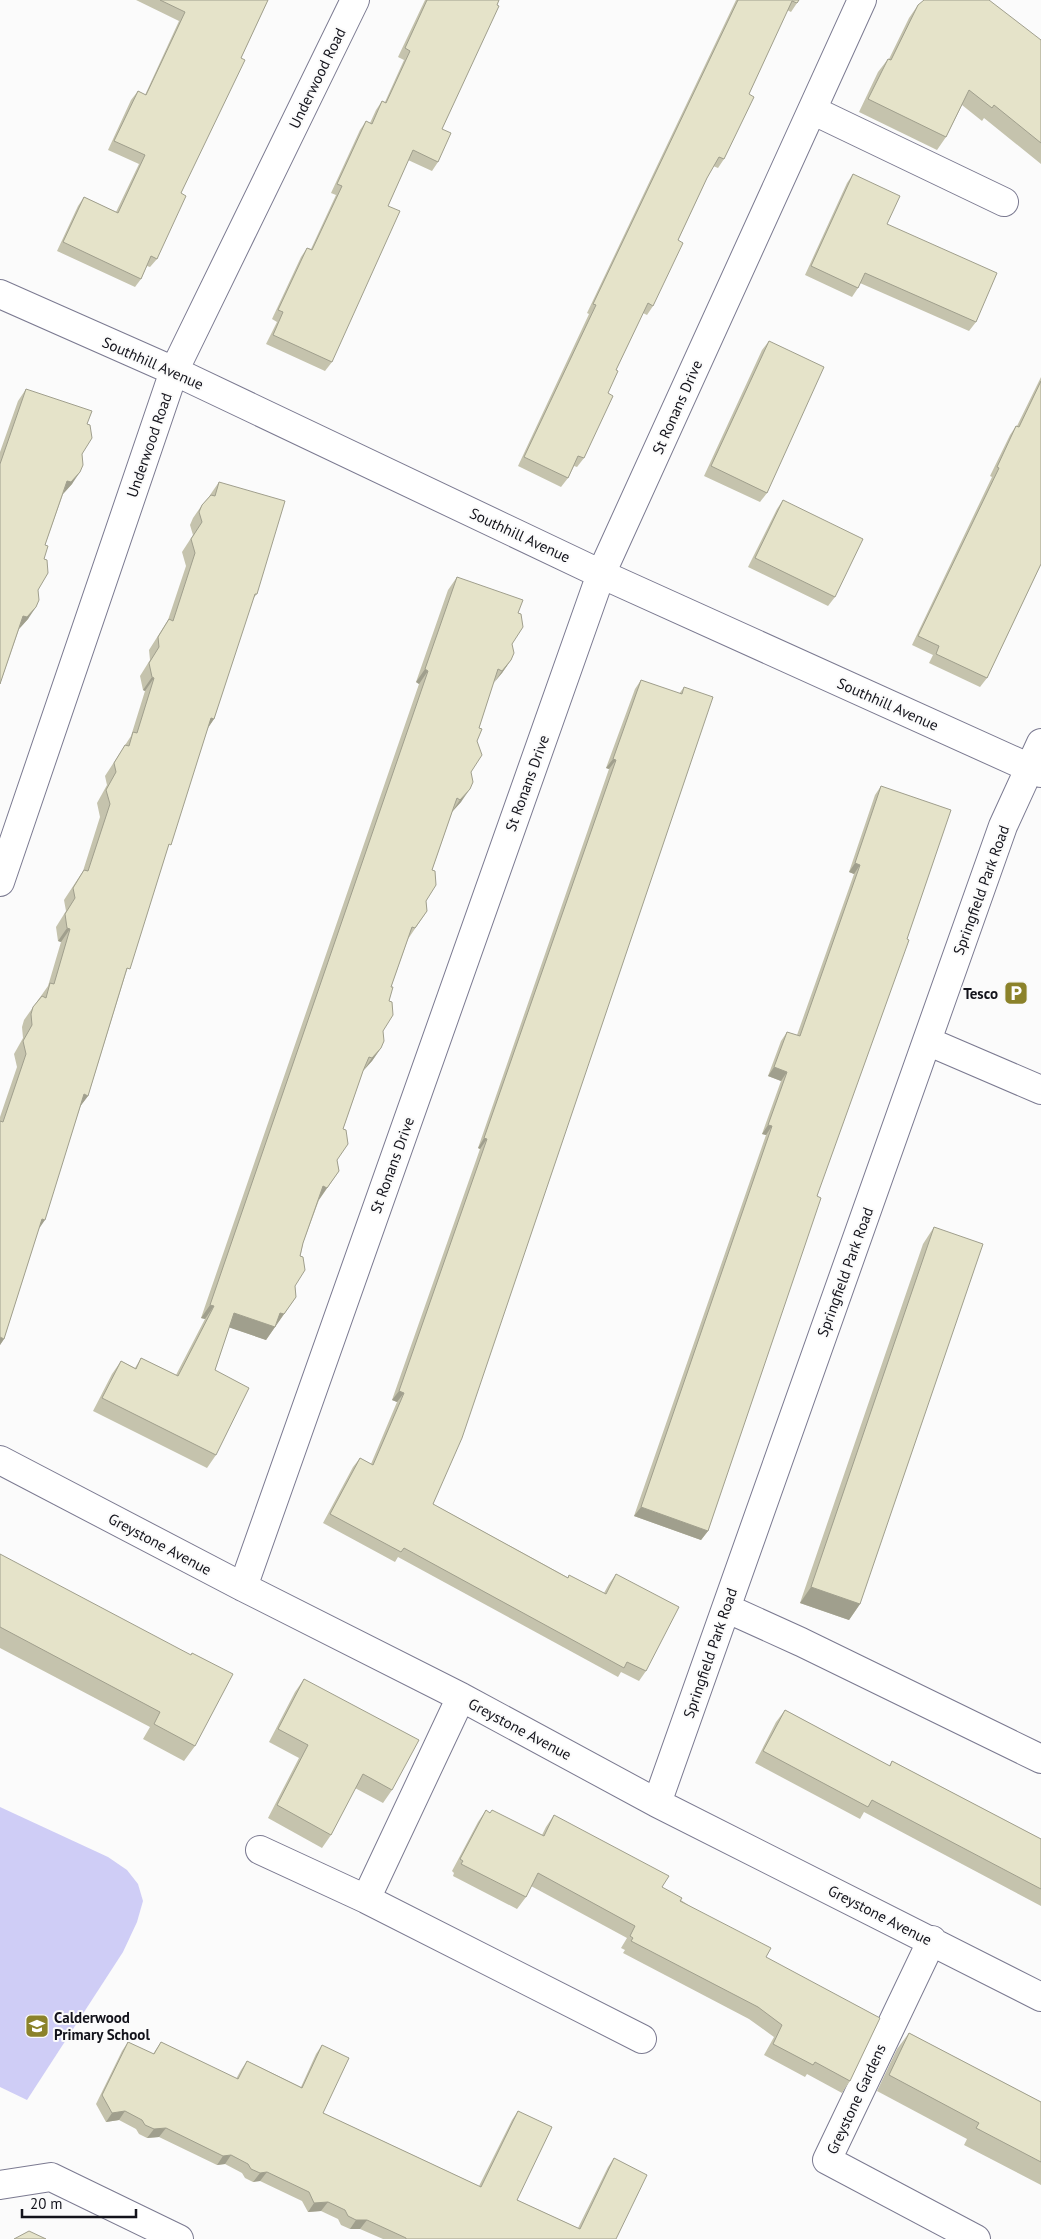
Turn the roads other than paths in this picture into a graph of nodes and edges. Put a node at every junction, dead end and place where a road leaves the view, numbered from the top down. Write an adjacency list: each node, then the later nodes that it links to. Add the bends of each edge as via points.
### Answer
1 (355, 0): 6 (street, Underwood Road)
2 (862, 0): 3 (street, St Ronans Drive)
3 (812, 110): 4 (street); 7 (street, St Ronans Drive)
4 (1004, 202)
5 (0, 294): 6 (street, Southhill Avenue)
6 (174, 371): 7 (street, Southhill Avenue); 10 (street, Underwood Road)
7 (601, 574): 9 (street, Southhill Avenue); 14 (street, St Ronans Drive)
8 (1041, 743): 9 (street, Springfield Park Road)
9 (1035, 770): 11 (street, Springfield Park Road, via 1003,826)
10 (0, 882)
11 (927, 1041): 12 (street); 15 (street, Springfield Park Road)
12 (1041, 1090)
13 (0, 1460): 14 (street, Greystone Avenue)
14 (243, 1587): 16 (street, Greystone Avenue)
15 (726, 1608): 17 (street); 18 (street, Springfield Park Road)
16 (460, 1697): 18 (street, Greystone Avenue); 20 (street)
17 (1041, 1759)
18 (657, 1803): 21 (street, Greystone Avenue)
19 (260, 1850): 20 (street)
20 (366, 1899): 23 (street)
21 (932, 1940): 22 (street, Greystone Avenue); 26 (street, Greystone Gardens, via 827,2160)
22 (1041, 1997)
23 (642, 2039)
24 (0, 2185): 25 (street, via 51,2177)
25 (179, 2239)
26 (976, 2239)

